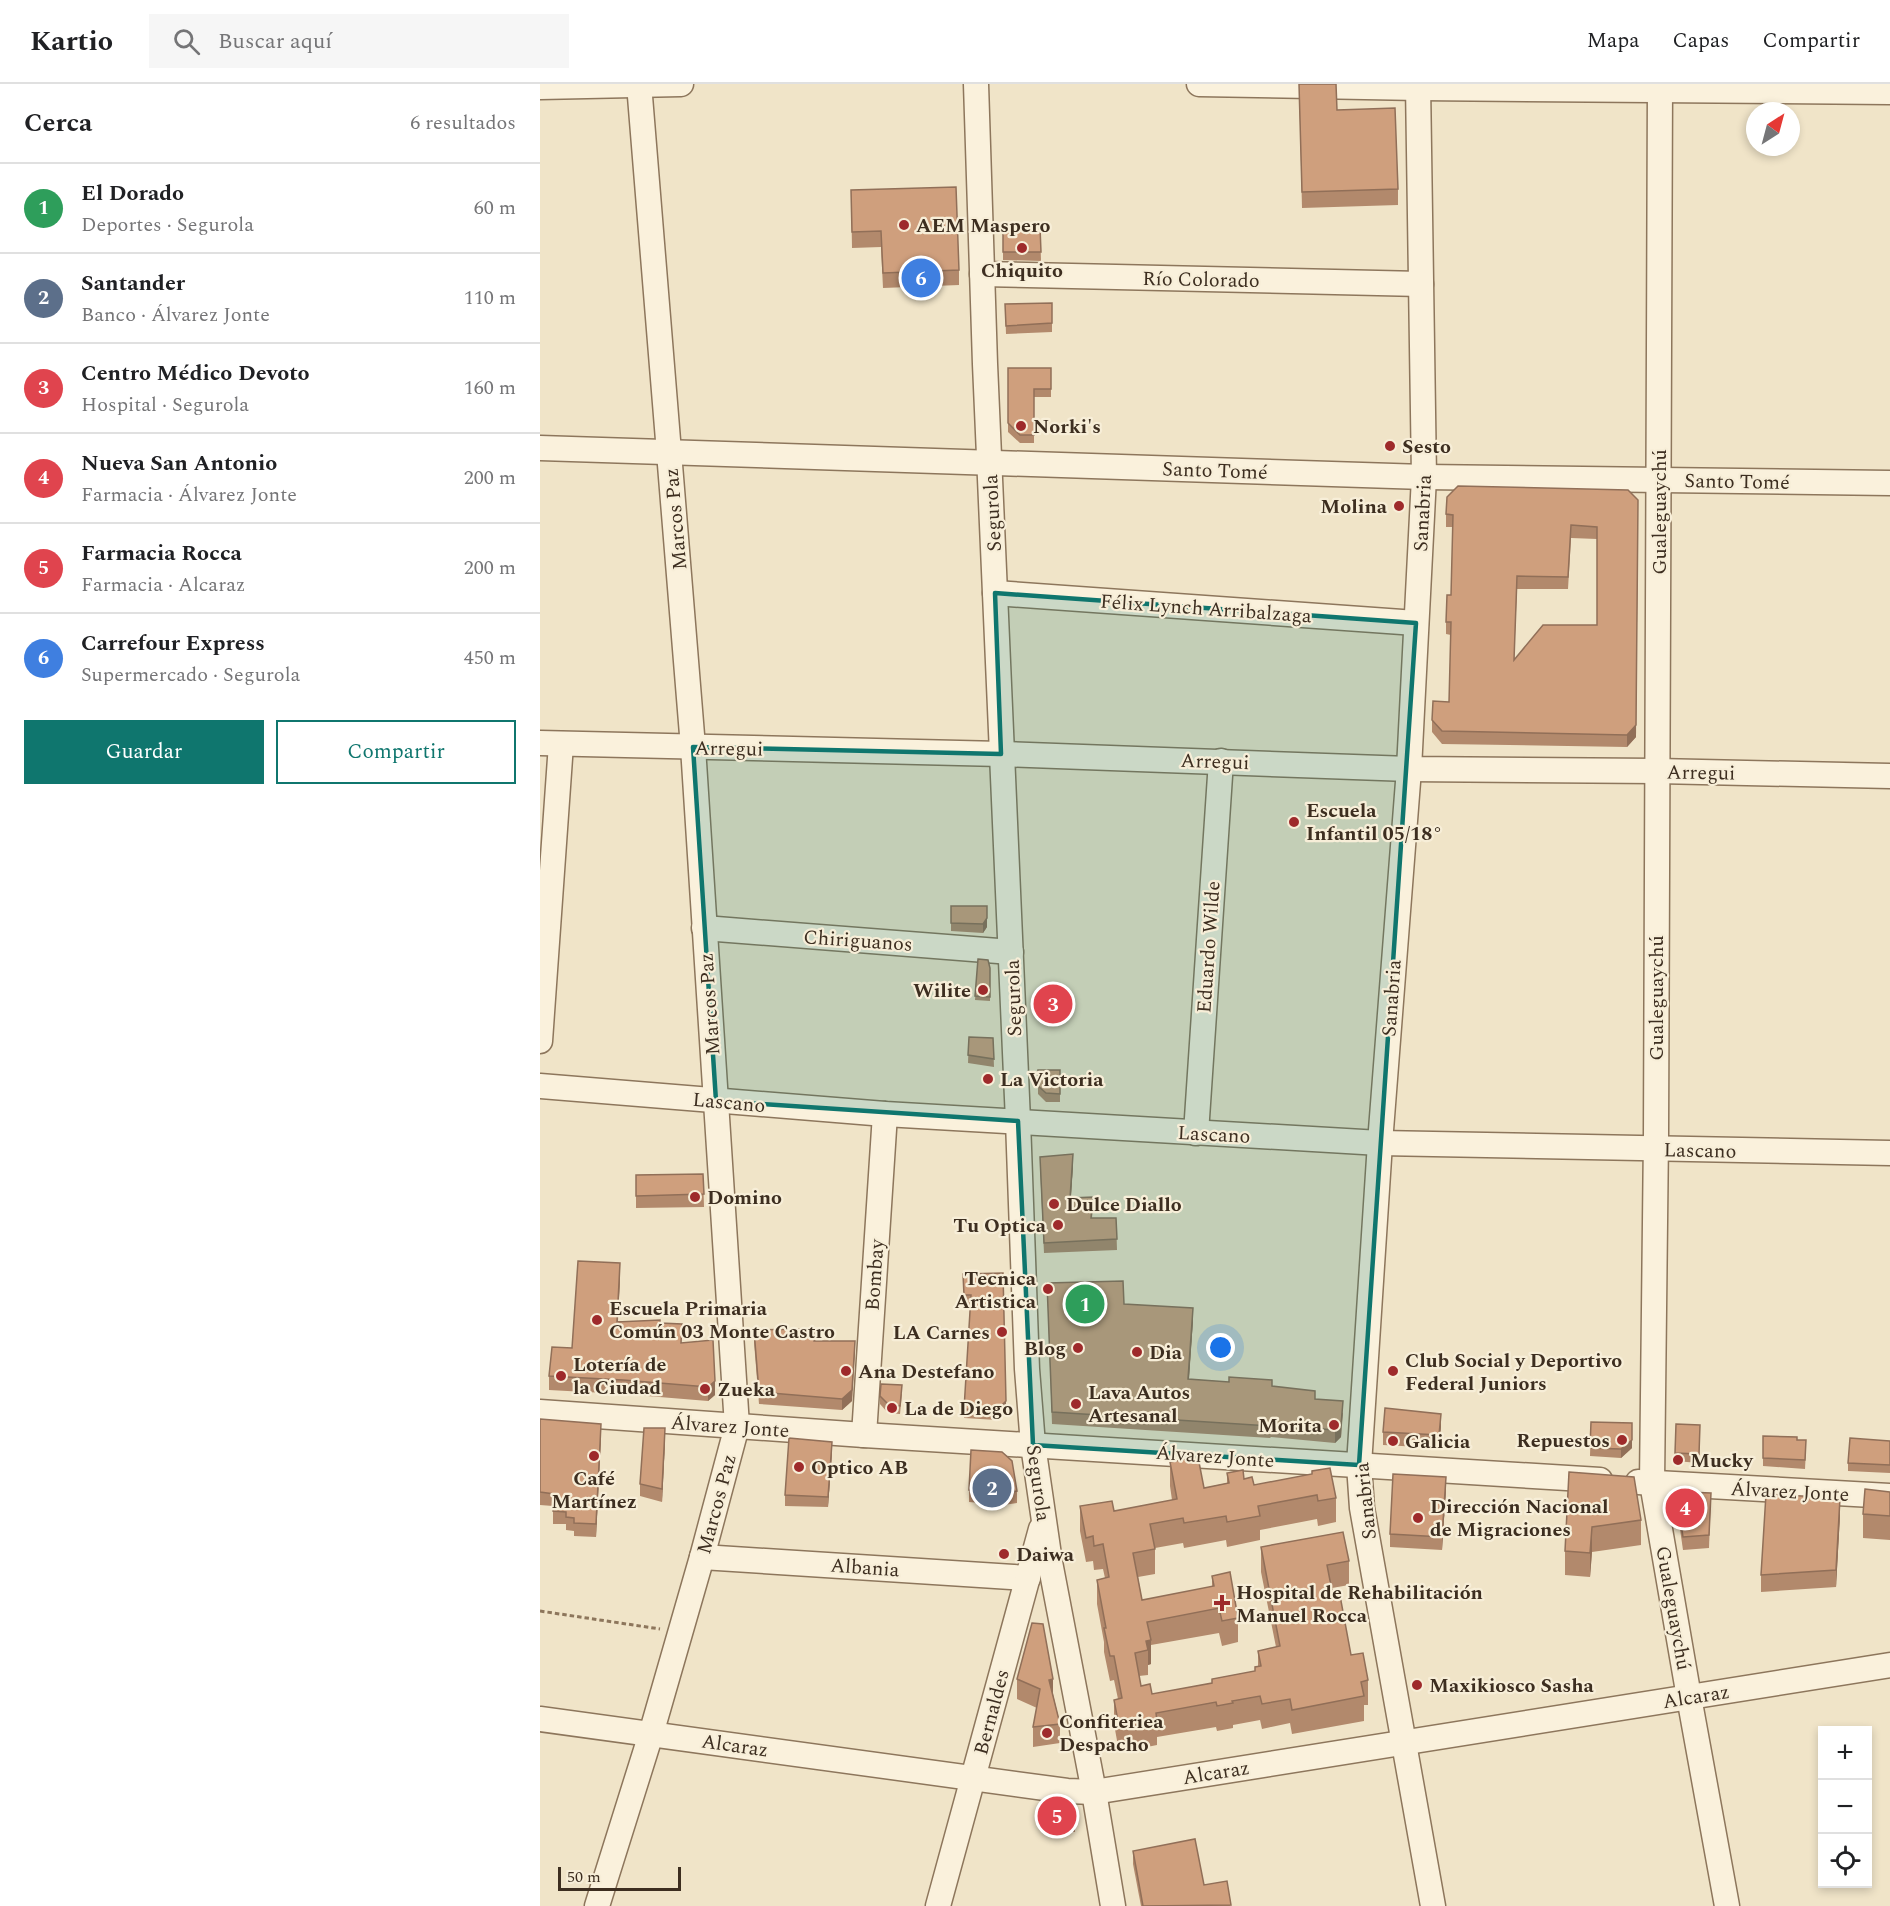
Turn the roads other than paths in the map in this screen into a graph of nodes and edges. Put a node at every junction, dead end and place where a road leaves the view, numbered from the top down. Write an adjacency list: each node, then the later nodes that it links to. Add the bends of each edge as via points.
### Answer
1 (681, 84): 4 (street)
2 (976, 84): 9 (street, Segurola)
3 (1199, 84): 5 (street)
4 (639, 85): 6 (street); 12 (street, Marcos Paz)
5 (1419, 86): 7 (street); 10 (street, Sanabria)
6 (540, 87)
7 (1660, 87): 8 (street); 15 (street, Gualeguaychú)
8 (1890, 92)
9 (982, 274): 10 (street, Río Colorado); 13 (street, Segurola)
10 (1420, 284): 14 (street, Sanabria)
11 (540, 448): 12 (street, Santo Tomé)
12 (669, 454): 13 (street, Santo Tomé); 20 (street, Marcos Paz)
13 (990, 462): 14 (street, Santo Tomé); 17 (street, Segurola)
14 (1424, 477): 15 (street, Santo Tomé); 18 (street, Sanabria)
15 (1659, 480): 16 (street, Santo Tomé); 24 (street, Gualeguaychú)
16 (1890, 483)
17 (995, 593): 18 (street, Félix Lynch Arribalzaga); 21 (street, Segurola)
18 (1416, 623): 23 (street, Sanabria)
19 (550, 744): 20 (street, Arregui); 28 (street)
20 (693, 747): 21 (street, Arregui); 26 (street, Marcos Paz)
21 (1001, 754): 22 (street, Arregui); 27 (street, Segurola)
22 (1221, 761): 23 (street, Arregui); 33 (street, Eduardo Wilde)
23 (1409, 769): 24 (street, Arregui); 34 (street, Sanabria)
24 (1657, 771): 25 (street, Arregui); 35 (street, Gualeguaychú)
25 (1890, 776)
26 (704, 928): 27 (street, Chiriguanos); 30 (street, Marcos Paz)
27 (1011, 952): 32 (street, Segurola)
28 (540, 1041)
29 (540, 1086): 30 (street, Lascano)
30 (716, 1101): 31 (street, Lascano); 38 (street, Marcos Paz)
31 (885, 1114): 32 (street, Lascano); 39 (street, Bombay)
32 (1018, 1121): 33 (street, Lascano); 40 (street, Segurola, via 1026,1369)
33 (1196, 1133): 34 (street, Lascano)
34 (1380, 1143): 35 (street, Lascano); 41 (street, Sanabria)
35 (1656, 1149): 36 (street, Lascano); 42 (street, Gualeguaychú)
36 (1890, 1153)
37 (540, 1412): 38 (street, Álvarez Jonte)
38 (738, 1426): 39 (street, Álvarez Jonte); 45 (street, Marcos Paz)
39 (864, 1435): 40 (street, Álvarez Jonte)
40 (1033, 1445): 41 (street, Álvarez Jonte); 44 (street, Segurola)
41 (1359, 1466): 42 (street, Álvarez Jonte); 51 (street, Sanabria, via 1362,1508)
42 (1652, 1483): 43 (street, Álvarez Jonte); 48 (street, Gualeguaychú)
43 (1890, 1496)
44 (1044, 1517): 46 (street, Bernaldes); 53 (street, Segurola)
45 (702, 1557): 46 (street, Albania); 50 (street, Marcos Paz)
46 (1028, 1578): 52 (street, Bernaldes)
47 (1890, 1665): 48 (street, Alcaraz)
48 (1689, 1697): 51 (street, Alcaraz); 58 (street, Gualeguaychú)
49 (540, 1719): 50 (street, Alcaraz)
50 (651, 1734): 52 (street, Alcaraz); 54 (street, Marcos Paz)
51 (1404, 1741): 53 (street, Alcaraz); 57 (street, Sanabria)
52 (973, 1778): 53 (street, Alcaraz); 55 (street, Bernaldes)
53 (1094, 1792): 56 (street, Segurola)
54 (597, 1906)
55 (938, 1906)
56 (1113, 1906)
57 (1433, 1906)
58 (1727, 1906)

